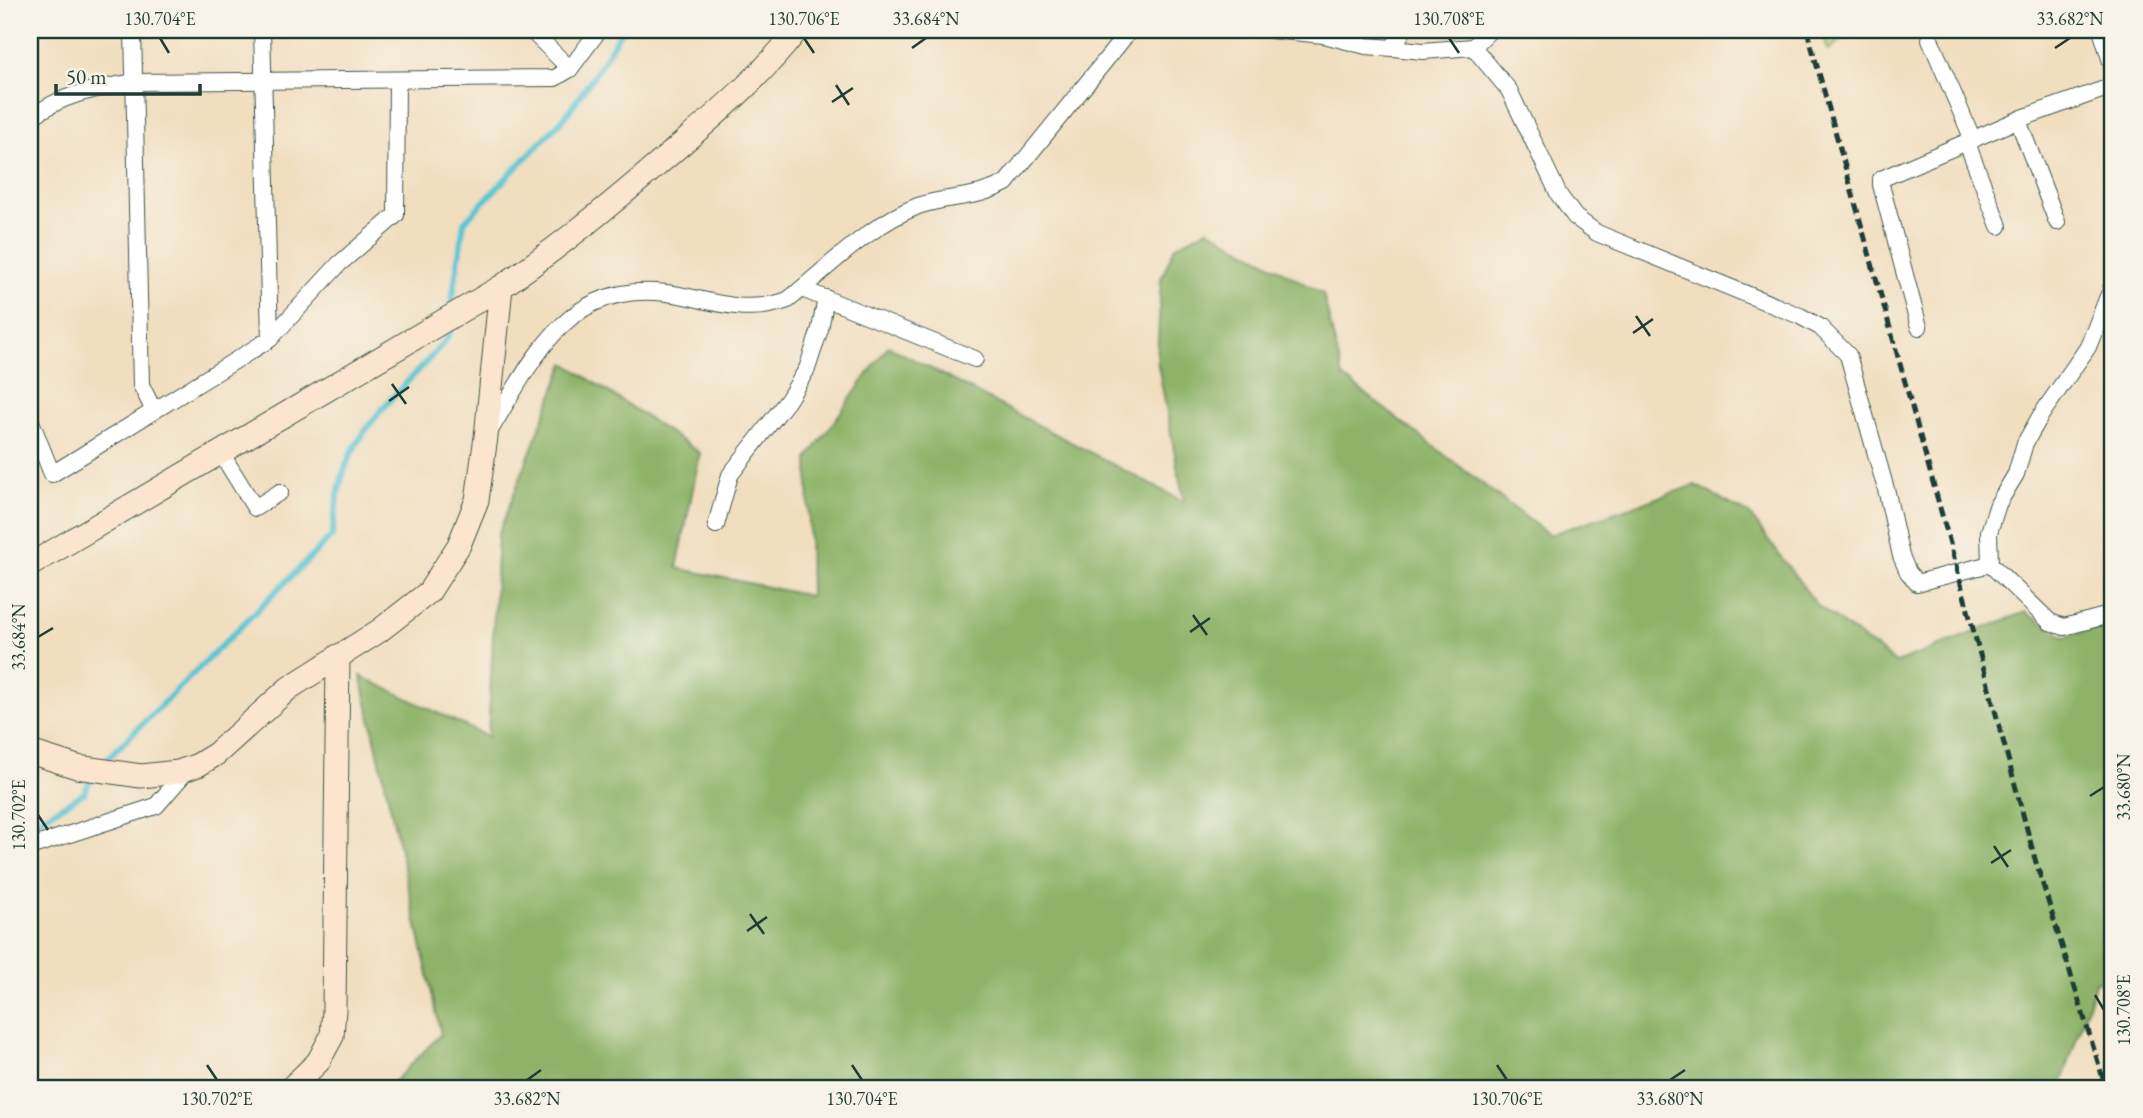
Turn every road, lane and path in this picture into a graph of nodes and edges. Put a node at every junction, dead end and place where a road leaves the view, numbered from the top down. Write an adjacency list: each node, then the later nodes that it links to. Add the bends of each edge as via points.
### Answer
1 (133, 30): 19 (street)
2 (262, 30): 20 (street)
3 (531, 30): 17 (street)
4 (598, 30): 17 (street)
5 (1130, 30): 29 (street, via 1006,183 901,213)
6 (1189, 30): 7 (street)
7 (1196, 30)
8 (1272, 30): 15 (street, via 1324,34)
9 (1403, 30): 15 (street)
10 (1490, 30): 14 (street)
11 (2101, 30): 16 (street)
12 (793, 31): 28 (street, via 760,73 697,131 554,251)
13 (1930, 38): 24 (street)
14 (1474, 47): 15 (street); 40 (street, via 1509,90 1559,195 1575,217 1597,233 1800,316 1820,327 1848,355 1901,556 1917,583)
15 (1393, 48)
16 (2113, 68)
17 (570, 69): 18 (street, via 555,78)
18 (397, 81): 20 (street); 32 (street, via 396,215 339,264)
19 (135, 82): 20 (street); 22 (street, via 82,91 50,103); 34 (street, via 141,385)
20 (262, 82): 32 (street)
21 (2113, 86): 23 (street)
22 (30, 118)
23 (2018, 120): 24 (street); 25 (street)
24 (1970, 141): 26 (street); 31 (street, via 1881,179)
25 (2057, 222)
26 (1999, 226)
27 (2113, 284): 40 (street, via 2088,347 2041,415 1998,503 1990,532)
28 (501, 287): 36 (street); 37 (street)
29 (802, 289): 30 (street); 36 (street, via 788,300 754,309 662,290 626,291 596,302 551,335)
30 (826, 298): 33 (street); 39 (street, via 807,369 730,475)
31 (1919, 327)
32 (270, 339): 34 (street)
33 (975, 359)
34 (154, 411): 35 (street, via 52,474)
35 (30, 419)
36 (486, 437): 43 (street, via 477,500 452,560 429,592)
37 (221, 453): 38 (street, via 255,508); 41 (street)
38 (280, 492)
39 (716, 525)
40 (1990, 564): 42 (street, via 2050,622 2064,627)
41 (30, 565)
42 (2113, 614)
43 (338, 656): 45 (street, via 289,688 216,754); 47 (street, via 332,1036 317,1062)
44 (30, 752): 45 (street, via 77,767 141,776)
45 (190, 768): 46 (street, via 156,806)
46 (30, 847)
47 (291, 1088)

